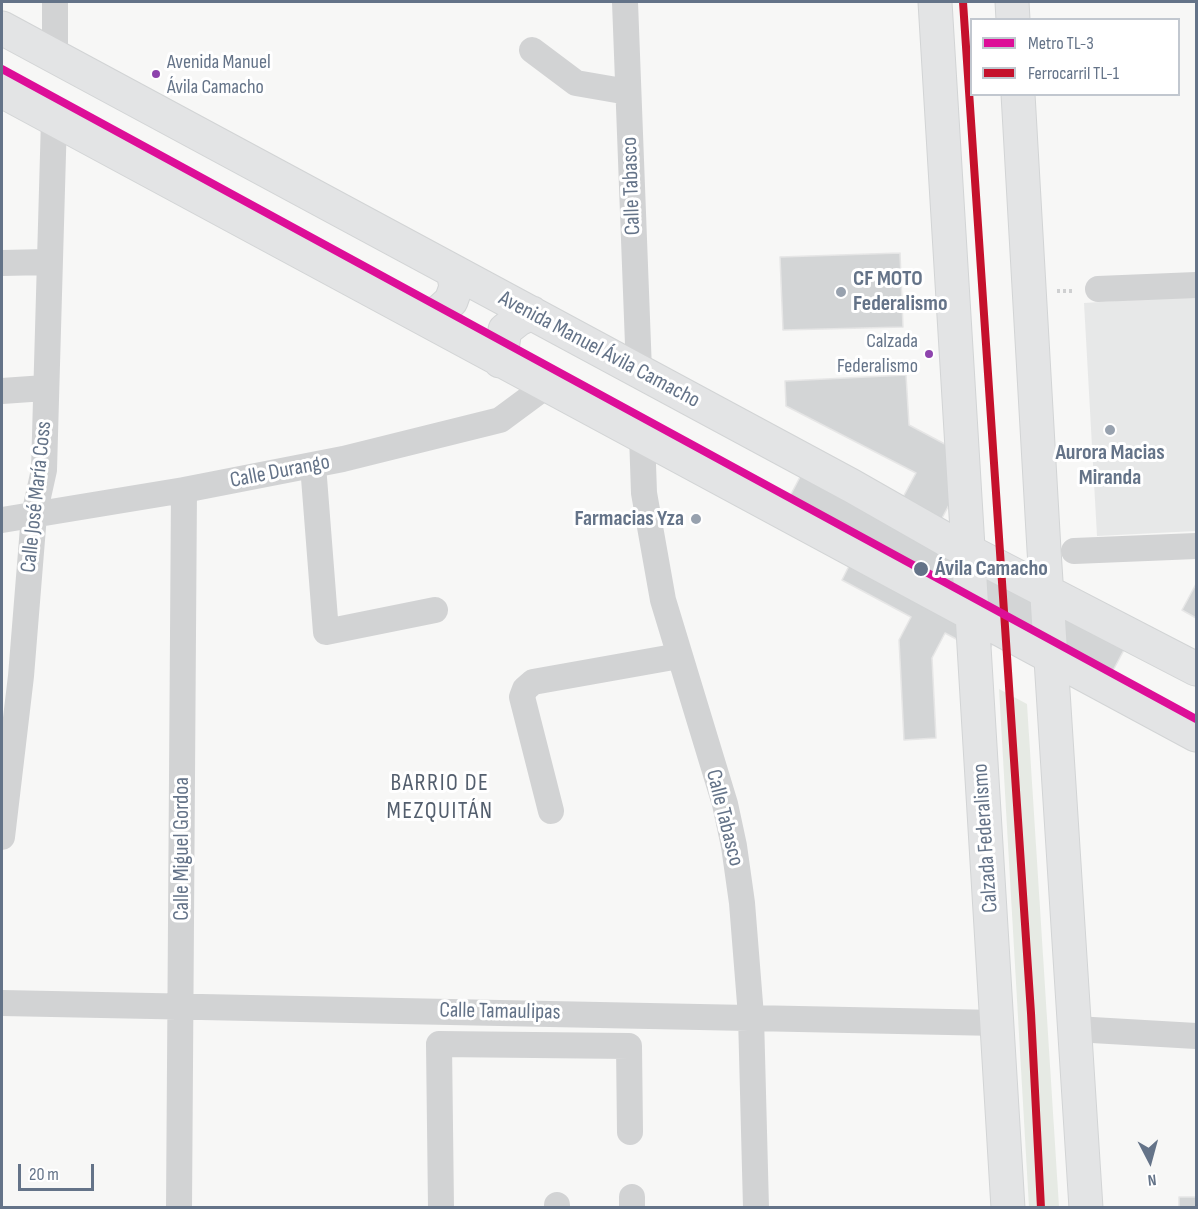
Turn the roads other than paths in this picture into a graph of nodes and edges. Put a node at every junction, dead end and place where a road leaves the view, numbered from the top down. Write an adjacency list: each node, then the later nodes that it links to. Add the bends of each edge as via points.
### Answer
1 (55, 2): 8 (street)
2 (626, 2): 10 (street, Calle Tabasco)
3 (935, 2): 31 (main road, Calzada Federalismo)
4 (1012, 2): 5 (main road)
5 (1014, 18)
6 (2, 28): 8 (main road, Avenida Manuel Ávila Camacho)
7 (532, 50): 10 (street, via 576,82)
8 (55, 57): 15 (main road, Avenida Manuel Ávila Camacho)
9 (2, 91): 12 (main road)
10 (628, 92): 21 (street, Calle Tabasco)
11 (1018, 96): 33 (main road)
12 (54, 120): 13 (street, Calle José María Coss); 19 (main road)
13 (48, 262): 14 (street); 23 (street, Calle José María Coss)
14 (2, 263)
15 (453, 271): 18 (main road, Avenida Manuel Ávila Camacho); 19 (main road, via 456,287 451,301 439,312)
16 (1197, 285): 17 (street)
17 (1098, 290)
18 (532, 313): 20 (main road, via 504,330); 21 (main road, Avenida Manuel Ávila Camacho)
19 (422, 317): 20 (main road)
20 (500, 361): 22 (main road)
21 (639, 371): 31 (main road, Avenida Manuel Ávila Camacho)
22 (546, 386): 25 (main road); 26 (street, Calle Durango, via 500,420)
23 (45, 388): 24 (street); 28 (street, Calle José María Coss, via 44,470)
24 (2, 391)
25 (642, 435): 35 (main road); 36 (street, Calle Tabasco, via 644,493 663,600)
26 (313, 465): 27 (street, Calle Durango); 34 (street, via 326,633)
27 (184, 490): 28 (street, Calle Durango); 43 (street, Calle Miguel Gordoa)
28 (34, 515): 29 (street, Calle Durango); 41 (street, Calle José María Coss)
29 (2, 520)
30 (1197, 546): 32 (street)
31 (969, 549): 33 (main road, Avenida Manuel Ávila Camacho); 35 (main road, Calzada Federalismo)
32 (1074, 551)
33 (1046, 590): 37 (main road); 38 (main road, Avenida Manuel Ávila Camacho)
34 (435, 610)
35 (973, 615): 37 (main road); 45 (main road, Calzada Federalismo)
36 (679, 656): 40 (street, via 533,682 525,689 522,697); 44 (street, Calle Tabasco, via 725,804 734,846)
37 (1051, 657): 39 (main road); 46 (main road)
38 (1197, 669)
39 (1197, 735)
40 (551, 811)
41 (2, 837)
42 (2, 1003): 43 (street, Calle Tamaulipas)
43 (181, 1006): 44 (street, Calle Tamaulipas); 49 (street, Calle Miguel Gordoa)
44 (751, 1016): 45 (street, Calle Tamaulipas); 51 (street, Calle Tabasco)
45 (998, 1023): 52 (main road, Calzada Federalismo)
46 (1075, 1029): 47 (street); 53 (main road)
47 (1197, 1036)
48 (630, 1132): 50 (street, via 628,1046 439,1044)
49 (179, 1208)
50 (441, 1208)
51 (756, 1208)
52 (1008, 1208)
53 (1086, 1208)

